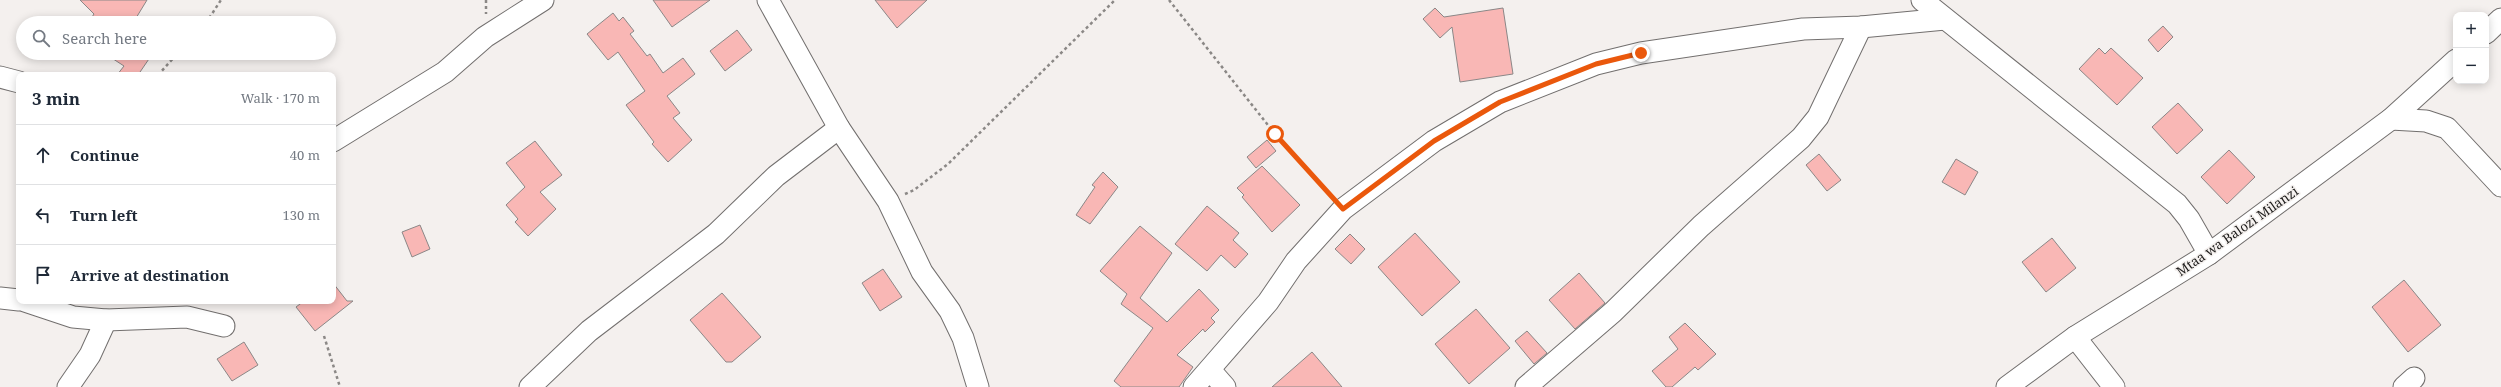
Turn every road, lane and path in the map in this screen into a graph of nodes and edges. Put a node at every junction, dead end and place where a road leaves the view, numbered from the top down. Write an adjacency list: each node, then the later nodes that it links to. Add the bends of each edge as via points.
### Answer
1 (222, 0): 7 (path)
2 (544, 0): 19 (street, via 485,36 445,72)
3 (768, 0): 18 (street)
4 (1115, 0): 21 (path, via 948,164 914,190)
5 (1169, 0): 22 (path, via 1275,134)
6 (1922, 0): 8 (street)
7 (211, 16)
8 (1945, 19): 10 (street); 23 (street, via 2177,204 2189,219)
9 (2501, 19): 11 (street)
10 (1861, 27): 22 (street, via 1803,29 1641,53 1596,64 1500,102 1434,141); 38 (street, via 1818,117 1801,138 1702,226 1613,312)
11 (2489, 30)
12 (172, 60): 14 (path)
13 (2453, 63): 17 (street, Mtaa wa Balozi Milanzi)
14 (161, 72)
15 (0, 77): 16 (street)
16 (16, 81)
17 (2392, 119): 20 (street, via 2426,121 2446,128); 23 (street, Mtaa wa Balozi Milanzi)
18 (839, 128): 21 (street); 34 (street, via 776,176 716,234 589,331)
19 (336, 139)
20 (2501, 186)
21 (888, 201): 35 (street, via 922,272 950,311 963,338)
22 (1343, 209): 31 (street, via 1296,261 1268,302)
23 (2209, 254): 30 (street, Mtaa wa Balozi Milanzi)
24 (0, 298): 25 (street)
25 (16, 300)
26 (34, 304): 27 (street, via 73,317)
27 (106, 320): 28 (street, via 187,317); 32 (street, via 90,356)
28 (224, 326)
29 (324, 336): 33 (path)
30 (2075, 337): 39 (street, Mtaa wa Balozi Milanzi); 40 (street)
31 (1210, 370): 36 (street); 37 (street)
32 (68, 387)
33 (340, 387)
34 (530, 387)
35 (978, 387)
36 (1194, 387)
37 (1225, 387)
38 (1526, 387)
39 (2007, 387)
40 (2114, 387)

